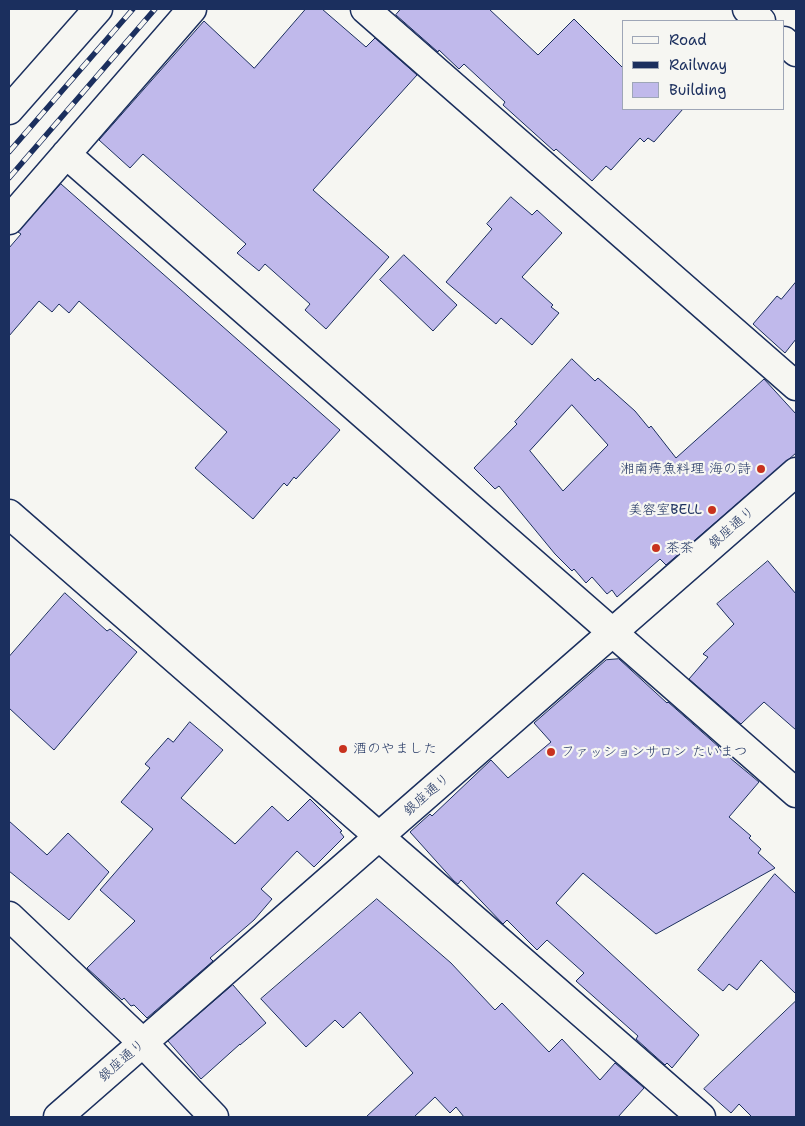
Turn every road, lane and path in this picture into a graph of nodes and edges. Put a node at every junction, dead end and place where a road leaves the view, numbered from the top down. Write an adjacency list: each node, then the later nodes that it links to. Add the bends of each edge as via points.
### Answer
1 (98, 9): 8 (street)
2 (192, 9): 9 (street)
3 (364, 9): 11 (street)
4 (747, 9): 5 (street)
5 (760, 20)
6 (785, 42): 7 (street)
7 (796, 52)
8 (9, 110)
9 (66, 154): 10 (street); 14 (street)
10 (9, 220)
11 (796, 386)
12 (796, 472): 14 (street, 銀座通り)
13 (9, 514): 16 (street)
14 (613, 632): 15 (street); 16 (street, 銀座通り)
15 (796, 794)
16 (379, 837): 18 (street, 銀座通り); 21 (street)
17 (9, 916): 18 (street)
18 (143, 1043): 19 (street, 銀座通り); 20 (street)
19 (58, 1117)
20 (214, 1117)
21 (701, 1117)

